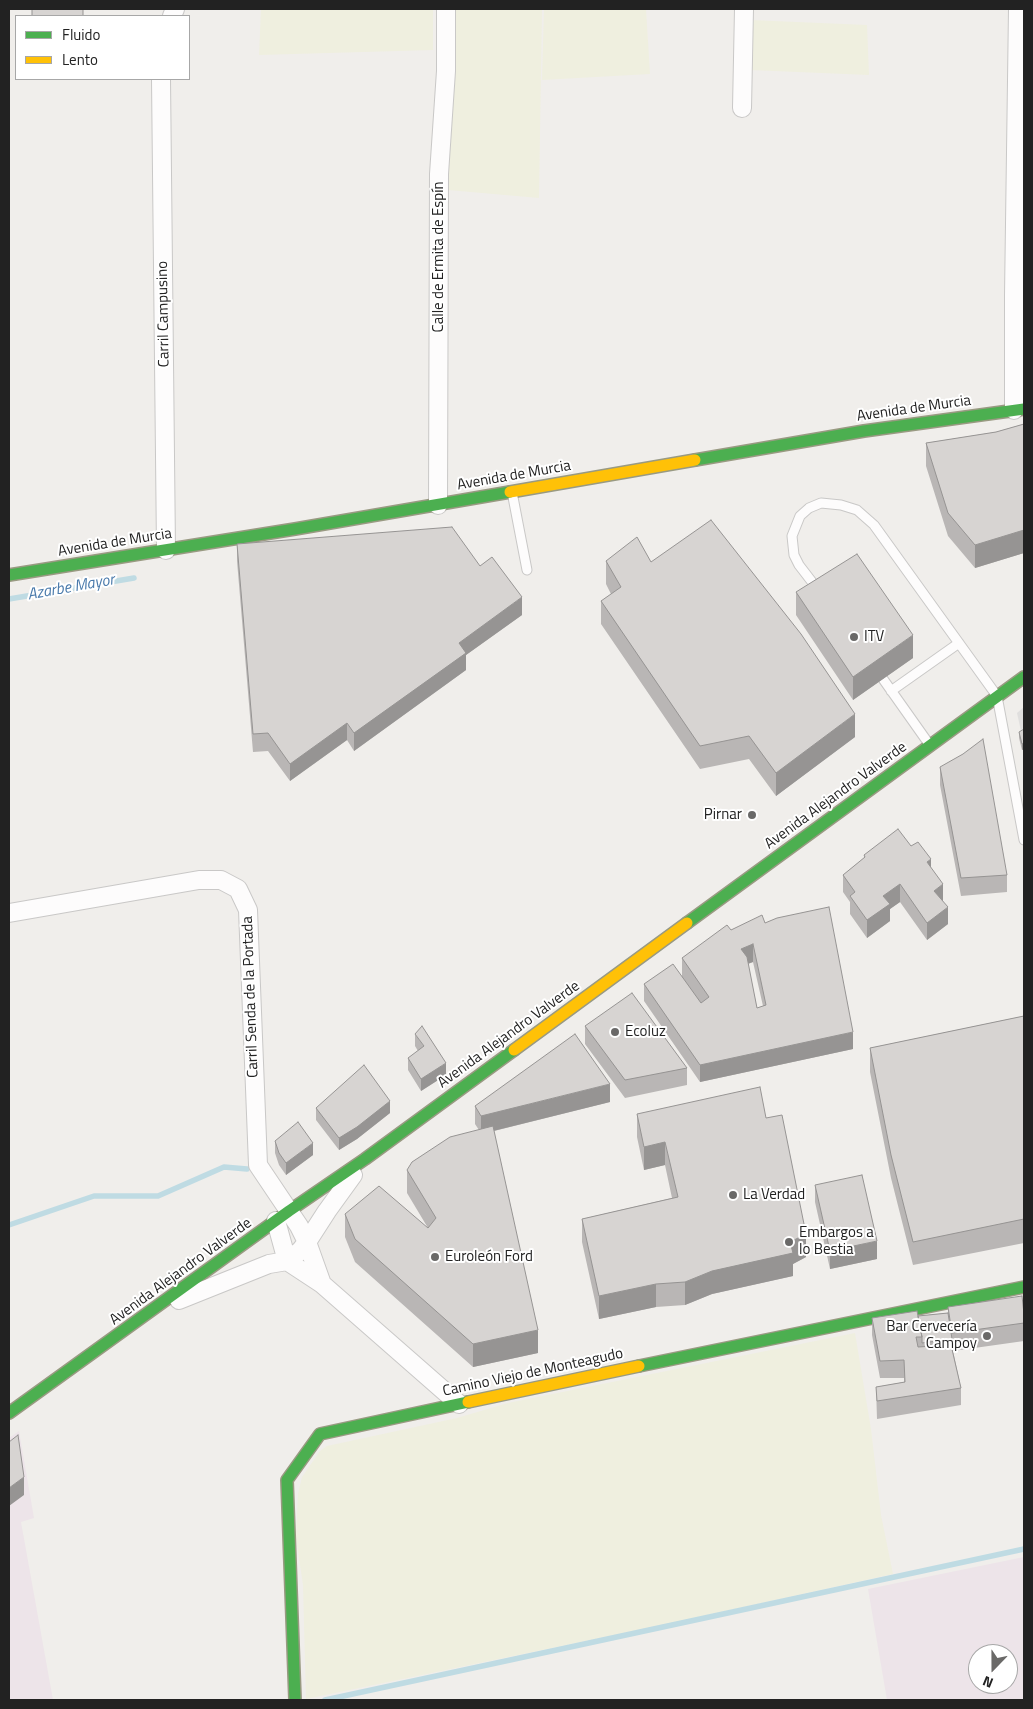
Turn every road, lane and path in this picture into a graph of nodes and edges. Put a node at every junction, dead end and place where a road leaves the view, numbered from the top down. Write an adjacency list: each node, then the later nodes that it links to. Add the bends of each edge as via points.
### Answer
1 (446, 9): 8 (street, Calle de Ermita de Espín, via 446,71 439,174)
2 (744, 9): 5 (street)
3 (1018, 9): 6 (street, via 1014,295)
4 (161, 80): 9 (street, Carril Campusino)
5 (742, 108)
6 (1019, 410): 7 (street, Avenida de Murcia, via 864,431)
7 (512, 492): 8 (street, Avenida de Murcia); 10 (lane)
8 (438, 505): 9 (street, Avenida de Murcia)
9 (166, 550): 11 (street, Avenida de Murcia)
10 (528, 570)
11 (9, 575)
12 (824, 598): 13 (lane, via 799,565 794,555 792,536 800,516 809,508 821,504 841,505 856,510 874,525)
13 (959, 643): 16 (lane); 17 (lane)
14 (1024, 677): 17 (street, Avenida Alejandro Valverde)
15 (884, 679): 16 (lane)
16 (891, 691): 18 (lane)
17 (997, 696): 18 (street, Avenida Alejandro Valverde); 19 (lane)
18 (930, 746): 21 (street, Avenida Alejandro Valverde)
19 (1024, 840)
20 (9, 912): 22 (street, Carril Senda de la Portada, via 199,880 221,880 238,889 248,910 258,1166)
21 (365, 1159): 22 (street, Avenida Alejandro Valverde); 23 (street)
22 (283, 1216): 23 (street, Carril Senda de la Portada); 24 (street); 27 (street, Avenida Alejandro Valverde)
23 (307, 1242): 24 (street); 25 (street, Carril Senda de la Portada)
24 (287, 1261): 25 (street); 27 (street, via 269,1264)
25 (322, 1284): 28 (street)
26 (1024, 1287): 28 (street, Camino Viejo de Monteagudo)
27 (153, 1311): 29 (street, Avenida Alejandro Valverde)
28 (459, 1404): 30 (street, Camino Viejo de Monteagudo, via 320,1434 288,1480)
29 (9, 1413)
30 (295, 1700)

